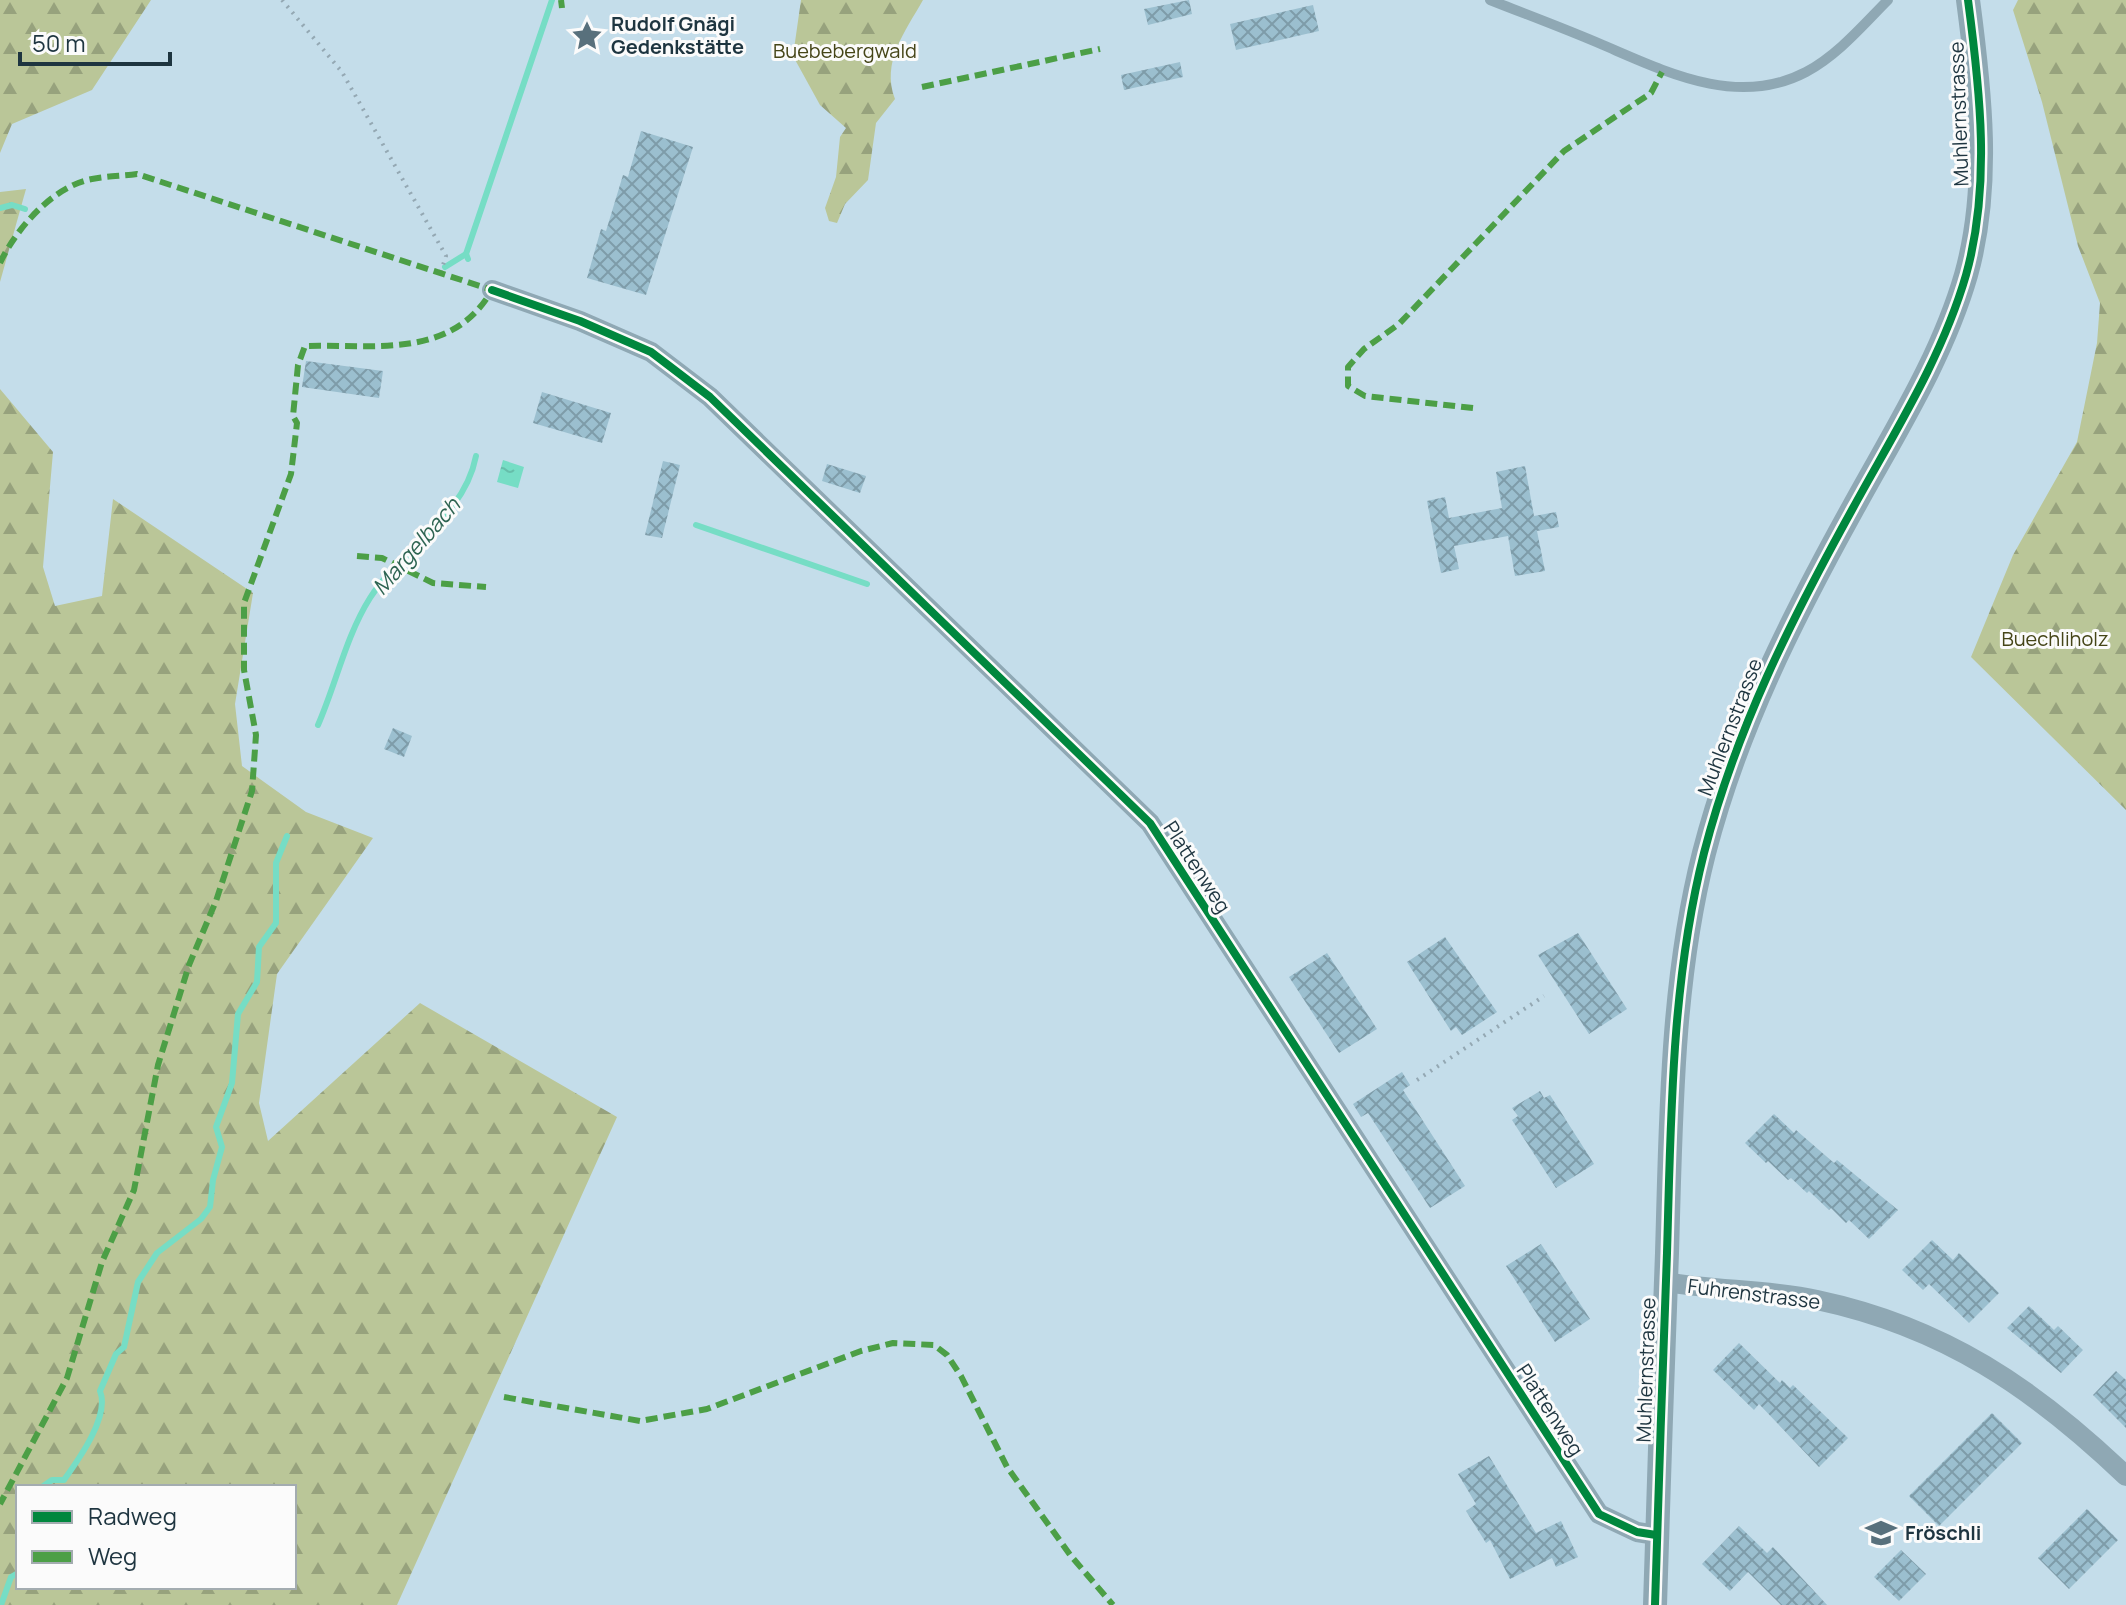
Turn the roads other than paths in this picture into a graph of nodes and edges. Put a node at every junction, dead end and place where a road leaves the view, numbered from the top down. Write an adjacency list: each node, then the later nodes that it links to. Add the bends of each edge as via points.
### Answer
1 (1490, 0): 2 (lane, via 1662,72 1701,84 1740,87 1783,82 1807,72 1835,53)
2 (1888, 0)
3 (1968, 0): 5 (street, Muhlernstrasse, via 1980,171 1966,272 1924,378 1800,603 1755,697 1703,857 1677,1024)
4 (492, 290): 7 (street, Plattenweg, via 651,352 710,397 1150,823 1599,1514)
5 (1666, 1282): 6 (street, Fuhrenstrasse, via 1817,1300 1938,1339 2021,1386); 7 (street, Muhlernstrasse)
6 (2126, 1476)
7 (1656, 1535): 8 (street, Muhlernstrasse)
8 (1655, 1605)

